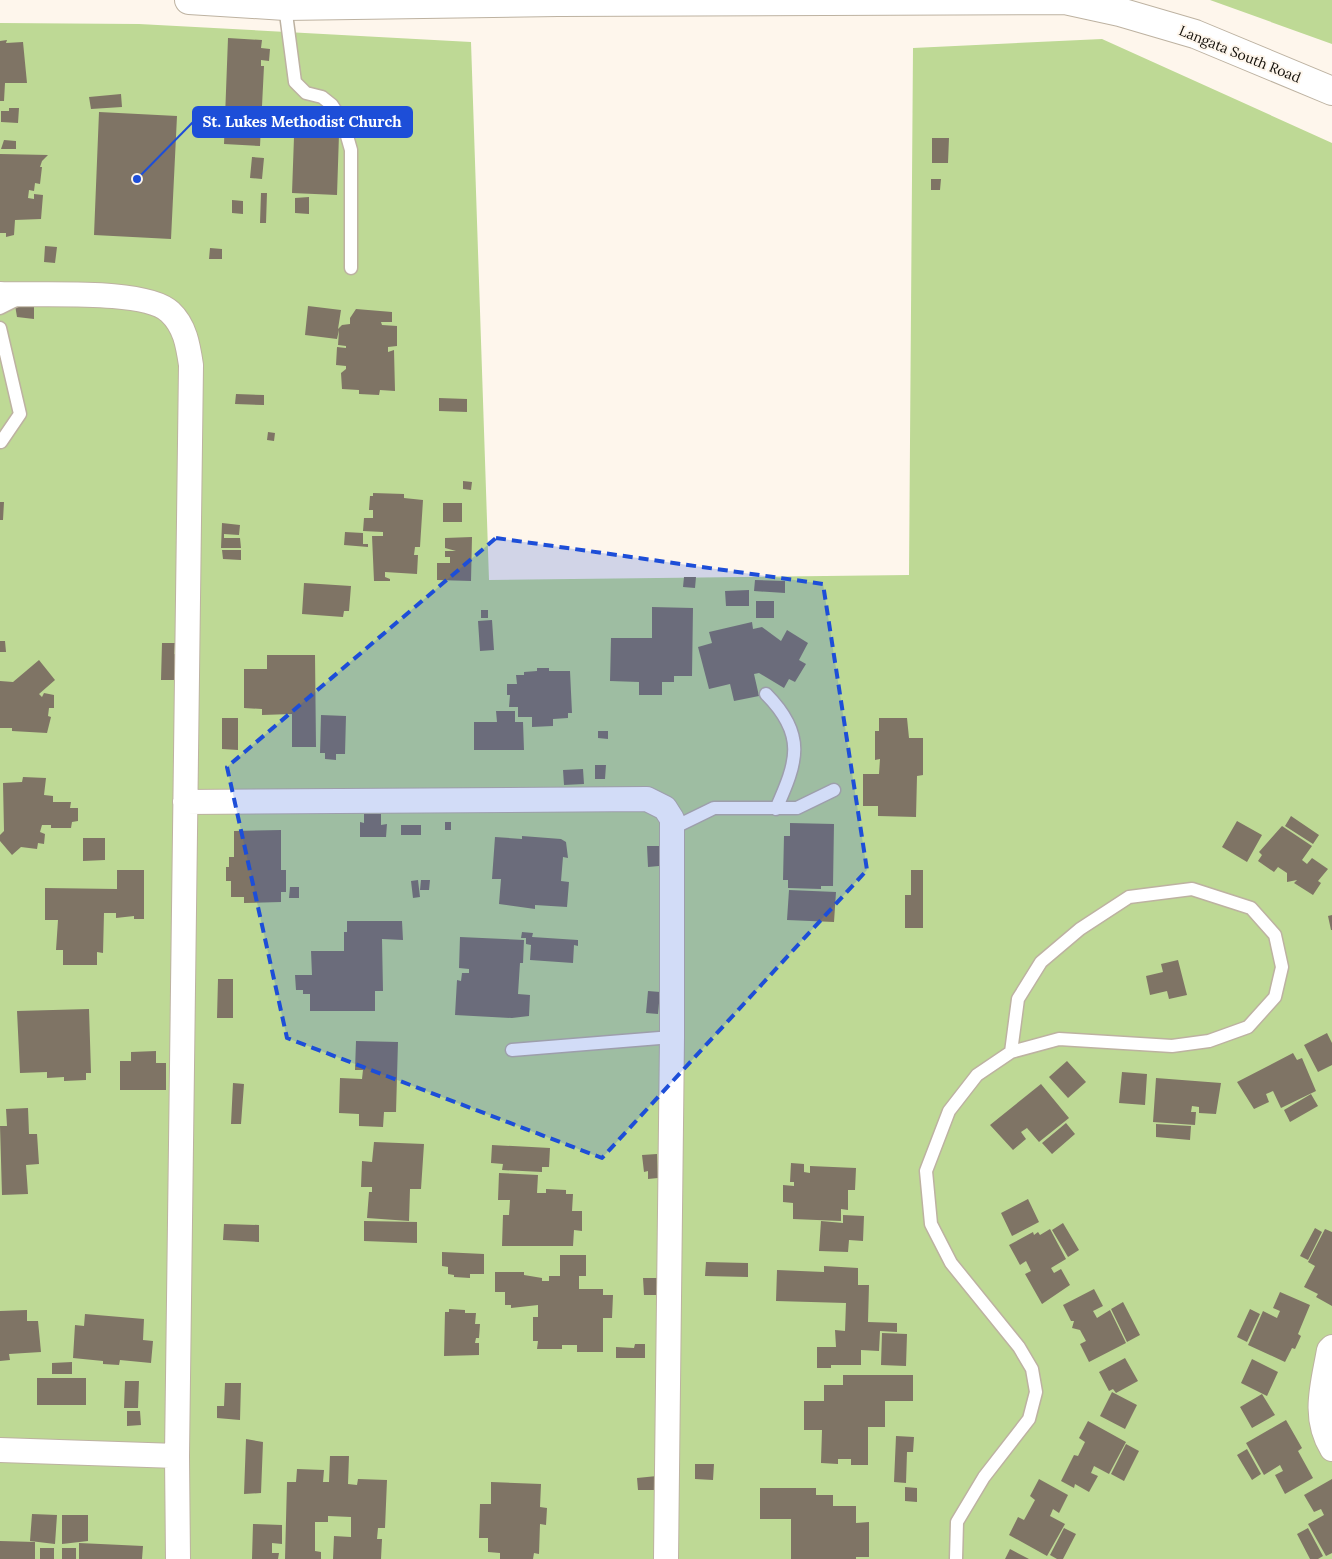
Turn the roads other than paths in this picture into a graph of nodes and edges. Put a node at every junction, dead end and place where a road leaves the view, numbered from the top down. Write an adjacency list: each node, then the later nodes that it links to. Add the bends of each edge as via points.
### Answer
1 (189, 0): 2 (street, Langata South Road)
2 (285, 6): 3 (street, Langata South Road, via 1066,0 1146,19 1219,42); 4 (lane, via 295,82 306,93 322,97 332,105 343,122 351,150)
3 (1332, 91)
4 (351, 268)
5 (0, 294): 6 (street)
6 (30, 295): 7 (lane); 12 (street, via 145,299 169,310 185,335 191,379)
7 (0, 308)
8 (0, 328): 9 (lane, via 20,414)
9 (2, 442)
10 (766, 694): 13 (lane, via 782,710 795,751 793,770)
11 (834, 790): 13 (lane, via 797,808)
12 (186, 802): 14 (street, via 647,799 666,808); 21 (street)
13 (776, 809): 14 (lane, via 714,808)
14 (673, 828): 15 (street)
15 (672, 1037): 16 (lane); 23 (street)
16 (512, 1050)
17 (1011, 1052): 17 (lane, via 1059,1039 1172,1046 1208,1041 1248,1027 1275,997 1282,967 1275,935 1251,908 1192,889 1129,897 1080,929 1041,962 1018,999); 24 (lane, via 977,1076 949,1111 926,1171 931,1224 952,1263 1019,1347 1032,1369 1036,1392 1029,1419 984,1477 957,1522)
18 (1332, 1347): 19 (street, via 1319,1405 1325,1438)
19 (1332, 1449)
20 (0, 1450): 21 (street)
21 (177, 1456): 22 (street)
22 (178, 1559)
23 (666, 1559)
24 (956, 1559)

